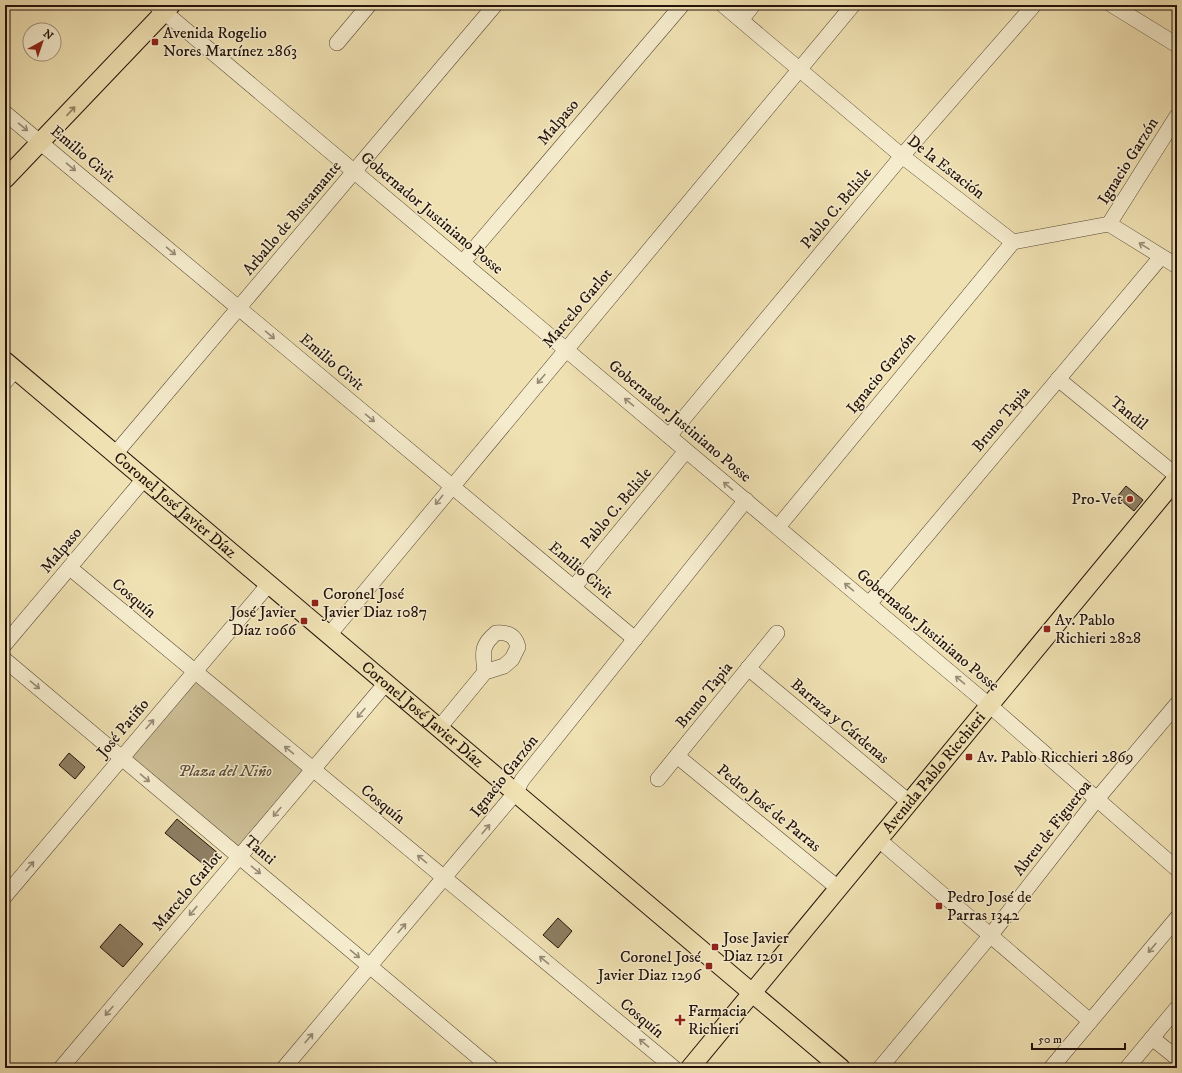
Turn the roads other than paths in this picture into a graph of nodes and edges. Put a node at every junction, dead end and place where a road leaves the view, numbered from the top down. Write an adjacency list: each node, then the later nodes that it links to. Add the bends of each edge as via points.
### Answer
1 (369, 5): 11 (street)
2 (495, 5): 18 (street, Arballo de Bustamante)
3 (682, 5): 23 (street, Malpaso)
4 (723, 5): 10 (street, De la Estación)
5 (753, 5): 10 (street)
6 (854, 5): 13 (street, Marcelo Garlot)
7 (1034, 5): 17 (street, Pablo C. Belisle)
8 (1112, 5): 12 (street)
9 (163, 7): 16 (main road, one-way to 9); 18 (street, Gobernador Justiniano Posse)
10 (741, 20): 13 (street, De la Estación)
11 (337, 43)
12 (1177, 45)
13 (800, 70): 17 (street, De la Estación); 26 (street, Marcelo Garlot)
14 (5, 113): 16 (street, Emilio Civit, one-way to 16)
15 (1177, 116): 20 (street, Ignacio Garzón)
16 (41, 142): 19 (main road); 25 (street, Emilio Civit, one-way to 25)
17 (902, 156): 21 (street, De la Estación); 29 (street, Pablo C. Belisle)
18 (355, 172): 23 (street, Gobernador Justiniano Posse); 25 (street, Arballo de Bustamante)
19 (5, 179)
20 (1109, 224): 21 (street); 22 (street, one-way to 20)
21 (1012, 242): 37 (street, Ignacio Garzón)
22 (1161, 257): 24 (street); 28 (street, Bruno Tapia)
23 (462, 262): 26 (street, Gobernador Justiniano Posse)
24 (1177, 266)
25 (238, 308): 31 (street, Arballo de Bustamante); 34 (street, Emilio Civit, one-way to 34)
26 (566, 349): 29 (street, Gobernador Justiniano Posse, one-way to 26); 34 (street, Marcelo Garlot, one-way to 34)
27 (8, 371): 31 (main road, Coronel José Javier Díaz)
28 (1058, 379): 32 (street, Tandil); 41 (street, Bruno Tapia)
29 (669, 436): 30 (street, Gobernador Justiniano Posse)
30 (686, 451): 36 (street, Gobernador Justiniano Posse, one-way to 30); 40 (street, Pablo C. Belisle)
31 (115, 454): 33 (main road, Coronel José Javier Díaz)
32 (1177, 477): 52 (main road, Avenida Pablo Ricchieri)
33 (144, 479): 38 (street, Malpaso); 39 (main road, Coronel José Javier Díaz)
34 (452, 485): 40 (street, Emilio Civit); 43 (street, Marcelo Garlot, one-way to 43)
35 (1177, 491): 52 (main road, Avenida Pablo Ricchieri)
36 (746, 500): 37 (street, Gobernador Justiniano Posse); 44 (street, Ignacio Garzón)
37 (778, 528): 41 (street, Gobernador Justiniano Posse, one-way to 37)
38 (70, 568): 45 (street, Malpaso); 48 (street, Cosquín)
39 (268, 584): 43 (main road, Coronel José Javier Díaz); 48 (street, José Patiño)
40 (574, 587): 44 (street, Emilio Civit)
41 (869, 604): 52 (street, Gobernador Justiniano Posse, one-way to 41)
42 (777, 633): 47 (street, Bruno Tapia)
43 (329, 634): 50 (main road, Coronel José Javier Díaz)
44 (635, 639): 58 (street, Ignacio Garzón, via 522,780)
45 (5, 644)
46 (5, 660): 55 (street, Tanti, one-way to 55)
47 (748, 668): 54 (street, Bruno Tapia); 60 (street, Barraza y Cárdenas)
48 (194, 672): 55 (street, José Patiño, one-way to 48); 56 (street, Cosquín, one-way to 48)
49 (485, 672): 53 (street)
50 (386, 683): 53 (main road, Coronel José Javier Díaz); 56 (street, Marcelo Garlot, one-way to 56)
51 (1177, 704): 59 (street, Abreu de Figueroa)
52 (993, 708): 59 (street, Gobernador Justiniano Posse); 60 (main road, Avenida Pablo Ricchieri); 61 (main road, Avenida Pablo Ricchieri)
53 (439, 728): 58 (main road, Coronel José Javier Díaz)
54 (677, 756): 57 (street, Bruno Tapia); 65 (street, Pedro José de Parras)
55 (122, 758): 62 (street, Tanti, one-way to 62); 66 (street, José Patiño, one-way to 55)
56 (313, 769): 62 (street, Marcelo Garlot, one-way to 62); 64 (street, Cosquín, one-way to 56)
57 (658, 779)
58 (516, 792): 64 (street, Ignacio Garzón, one-way to 58); 70 (main road, Coronel José Javier Díaz)
59 (1096, 800): 63 (street, Gobernador Justiniano Posse); 68 (street, Abreu de Figueroa)
60 (909, 802): 65 (main road, Avenida Pablo Ricchieri)
61 (886, 846): 68 (street); 70 (main road, Avenida Pablo Ricchieri)
62 (239, 857): 69 (street, Tanti, one-way to 69); 75 (street, Marcelo Garlot, one-way to 75)
63 (1177, 870)
64 (445, 878): 69 (street, Ignacio Garzón, one-way to 64); 78 (street, Cosquín, one-way to 64)
65 (838, 888): 70 (main road, Avenida Pablo Ricchieri)
66 (5, 896)
67 (1177, 918): 72 (street, one-way to 72)
68 (990, 936): 72 (street); 82 (street, Abreu de Figueroa)
69 (370, 966): 76 (street, Ignacio Garzón, one-way to 69); 77 (street, Tanti)
70 (756, 996): 79 (main road, Avenida Pablo Ricchieri); 80 (main road, Avenida Pablo Ricchieri); 81 (main road, Coronel José Javier Díaz)
71 (1177, 1008): 73 (street)
72 (1090, 1021): 83 (street)
73 (1152, 1038): 74 (street); 84 (street)
74 (1177, 1058)
75 (61, 1068)
76 (284, 1068)
77 (491, 1068)
78 (674, 1068)
79 (690, 1068)
80 (703, 1068)
81 (841, 1068)
82 (880, 1068)
83 (1051, 1068)
84 (1127, 1068)

